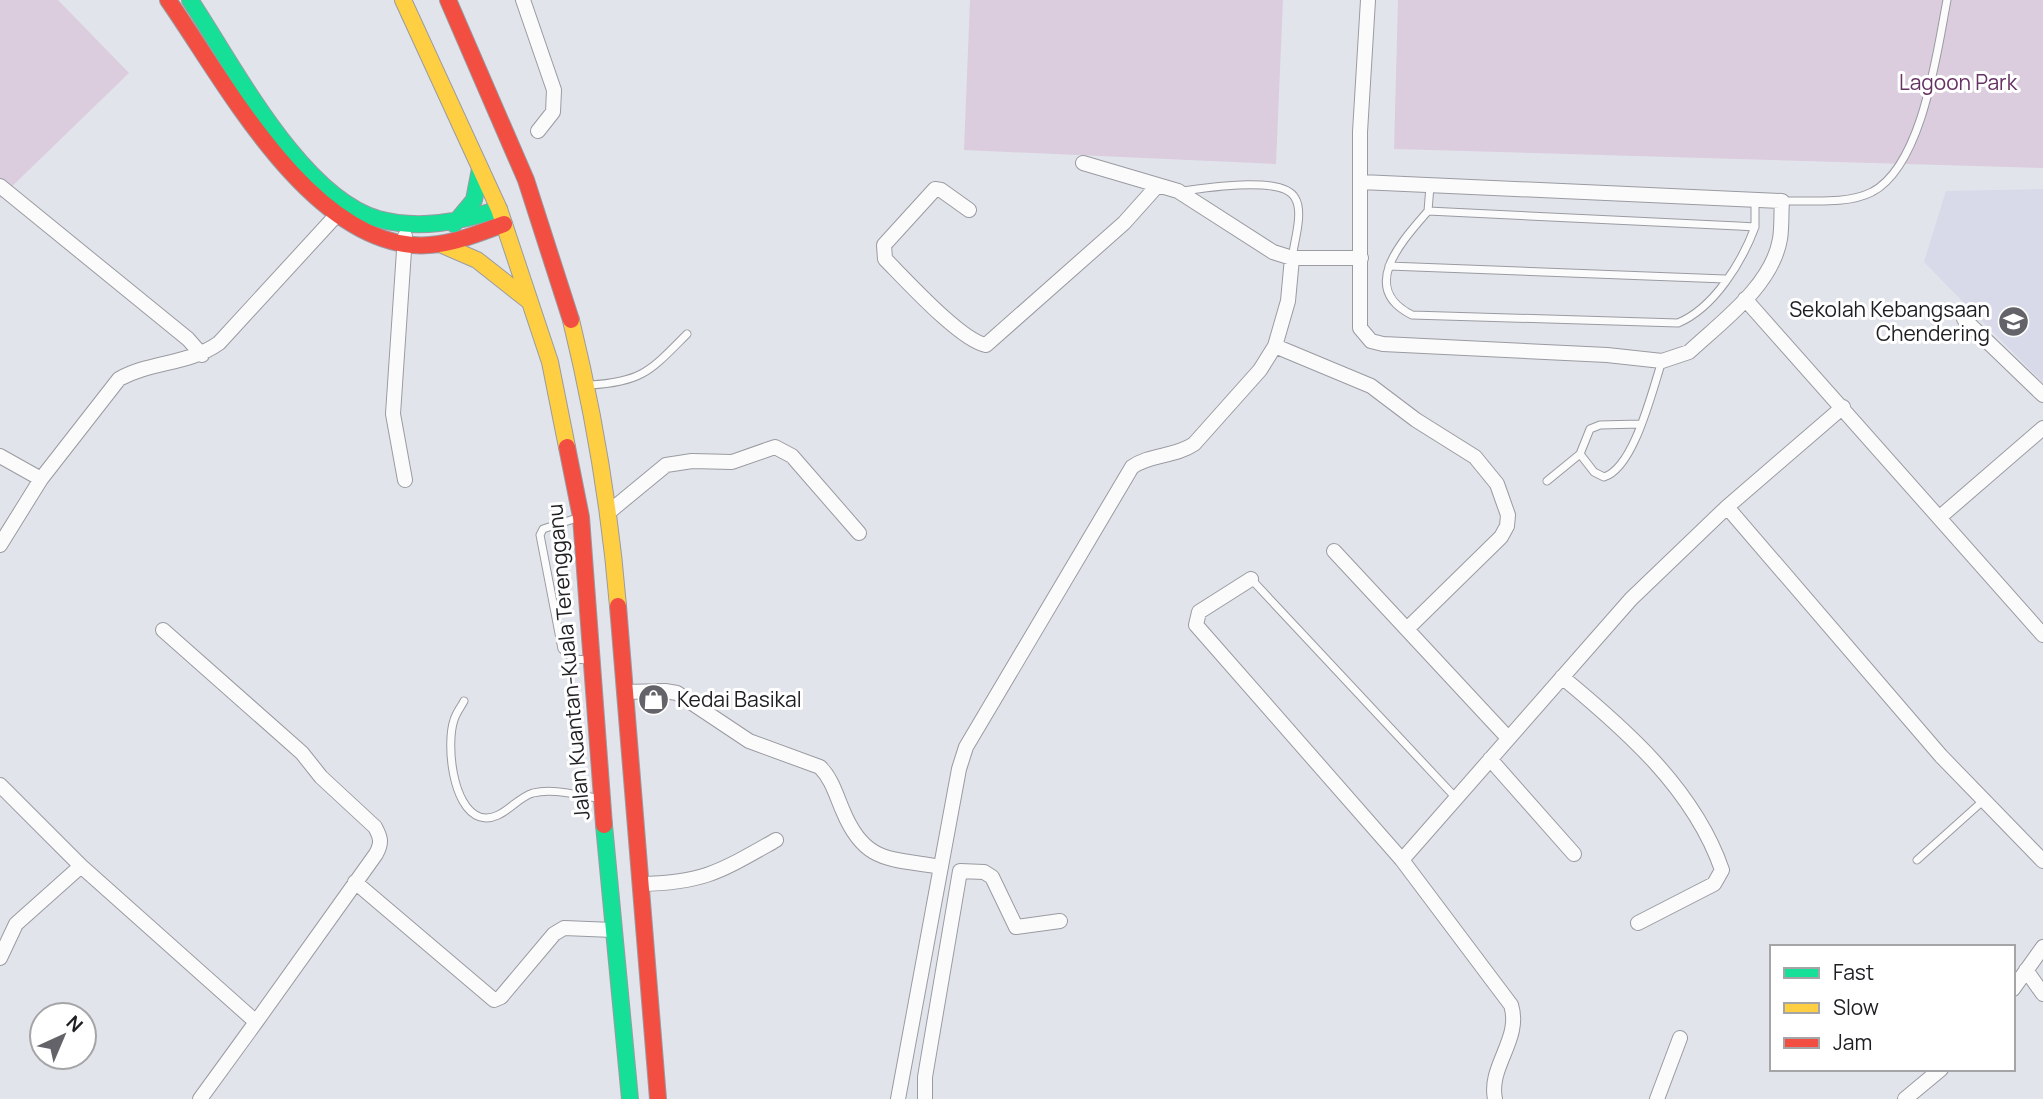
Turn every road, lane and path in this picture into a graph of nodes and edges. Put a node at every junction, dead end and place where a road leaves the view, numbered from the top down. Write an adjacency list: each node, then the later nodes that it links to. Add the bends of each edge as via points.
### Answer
1 (168, 0): 23 (main road, via 290,175)
2 (190, 0): 19 (main road, via 285,140 325,189)
3 (403, 0): 11 (main road, Jalan Kuantan-Kuala Terengganu)
4 (448, 0): 9 (main road)
5 (523, 0): 8 (street, via 554,90 553,112)
6 (1368, 0): 12 (street)
7 (1947, 0): 18 (lane, via 1933,77 1898,168 1873,191 1844,200)
8 (538, 131)
9 (519, 163): 22 (main road); 27 (main road)
10 (1083, 163): 13 (street)
11 (480, 168): 22 (main road, Jalan Kuantan-Kuala Terengganu); 25 (main road, via 479,195 470,211)
12 (1361, 183): 15 (street); 31 (street)
13 (1158, 185): 16 (street); 20 (street, via 1114,232 986,345 969,337 926,300 885,259 883,251 935,189)
14 (0, 186): 39 (street)
15 (1430, 186): 17 (street); 21 (lane)
16 (1178, 191): 30 (street, via 1255,243); 30 (lane, via 1276,186 1290,192 1298,210)
17 (1755, 201): 18 (street); 26 (lane)
18 (1782, 201): 34 (street, via 1780,240 1771,266)
19 (346, 202): 23 (street); 24 (main road, via 381,220)
20 (969, 210)
21 (1428, 211): 26 (lane); 32 (lane, via 1396,248)
22 (505, 215): 25 (main road); 27 (main road); 29 (main road); 35 (main road, Jalan Kuantan-Kuala Terengganu)
23 (336, 217): 28 (main road); 39 (street, via 219,343)
24 (405, 224): 25 (main road); 28 (street)
25 (454, 224)
26 (1755, 227): 33 (lane, via 1747,249)
27 (548, 241): 41 (main road)
28 (405, 244): 29 (main road); 49 (street, via 393,414)
29 (440, 244): 35 (main road, via 477,260)
30 (1292, 258): 31 (street); 38 (street, via 1288,301)
31 (1354, 258): 40 (street, via 1360,328 1371,341)
32 (1389, 266): 33 (lane); 33 (lane, via 1387,290 1395,306 1412,315 1678,323 1691,318)
33 (1725, 279)
34 (1745, 299): 40 (street, via 1689,352); 43 (street)
35 (530, 302): 53 (main road, Jalan Kuantan-Kuala Terengganu, via 551,362)
36 (1964, 319): 42 (street)
37 (687, 334): 41 (lane, via 649,371 634,379)
38 (1275, 346): 59 (street, via 1371,386 1475,457 1497,484 1508,515 1501,537); 78 (street, via 1194,444 1132,467 966,747)
39 (202, 355): 48 (street, via 136,370 119,379)
40 (1662, 361): 44 (lane)
41 (586, 385): 52 (main road)
42 (2043, 395)
43 (1843, 407): 51 (street); 54 (street)
44 (1640, 424): 46 (lane, via 1590,429); 46 (lane, via 1615,474 1604,477 1594,472)
45 (2043, 428): 54 (street)
46 (1580, 454): 50 (lane)
47 (0, 456): 48 (street)
48 (41, 479): 56 (street)
49 (405, 480)
50 (1547, 481)
51 (1727, 507): 63 (street, via 1631,599); 71 (street)
52 (608, 512): 55 (street, via 666,465 732,462 775,447 792,456); 64 (main road)
53 (581, 517): 62 (main road, Jalan Kuantan-Kuala Terengganu); 62 (lane, via 553,524 540,535 562,649 573,659)
54 (1940, 517): 61 (street)
55 (859, 533)
56 (0, 545)
57 (1334, 551): 59 (street)
58 (1251, 579): 69 (lane); 74 (street, via 1199,612 1196,625)
59 (1406, 629): 66 (street)
60 (163, 630): 79 (street, via 302,752 321,777 375,827 381,845)
61 (2043, 635)
62 (594, 661): 70 (main road, Jalan Kuantan-Kuala Terengganu)
63 (1562, 677): 66 (street); 82 (street, via 1626,731 1679,792 1722,870 1714,884)
64 (624, 692): 78 (street, via 677,694 749,741 820,767 851,831 875,855); 80 (main road)
65 (464, 701): 70 (lane, via 454,721 451,761 459,796 468,809 490,817 534,792)
66 (1508, 738): 67 (street)
67 (1490, 759): 69 (street); 73 (street)
68 (0, 785): 77 (street)
69 (1456, 798): 74 (street)
70 (601, 799): 83 (main road, Jalan Kuantan-Kuala Terengganu)
71 (1984, 800): 75 (lane); 76 (street)
72 (776, 840): 80 (street, via 718,873)
73 (1574, 854)
74 (1402, 860): 99 (street, via 1510,1005 1515,1027 1494,1084)
75 (1917, 860)
76 (2043, 862)
77 (81, 866): 87 (street, via 16,924); 91 (street)
78 (941, 867): 97 (street)
79 (355, 881): 83 (street, via 494,1000 564,928); 91 (street)
80 (640, 884): 86 (main road)
81 (1059, 921): 98 (street, via 1016,927 992,877 960,871)
82 (1638, 923)
83 (613, 930): 85 (main road, Jalan Kuantan-Kuala Terengganu)
84 (2043, 947): 88 (street)
85 (615, 953): 86 (main road); 95 (main road, Jalan Kuantan-Kuala Terengganu)
86 (646, 953): 96 (main road)
87 (0, 958)
88 (2026, 970): 89 (street); 90 (street)
89 (2015, 986)
90 (2043, 994)
91 (256, 1022): 94 (street)
92 (1680, 1038): 100 (street)
93 (1939, 1071): 101 (street)
94 (200, 1099)
95 (630, 1099)
96 (658, 1099)
97 (898, 1099)
98 (925, 1099)
99 (1495, 1099)
100 (1657, 1099)
101 (1905, 1099)

